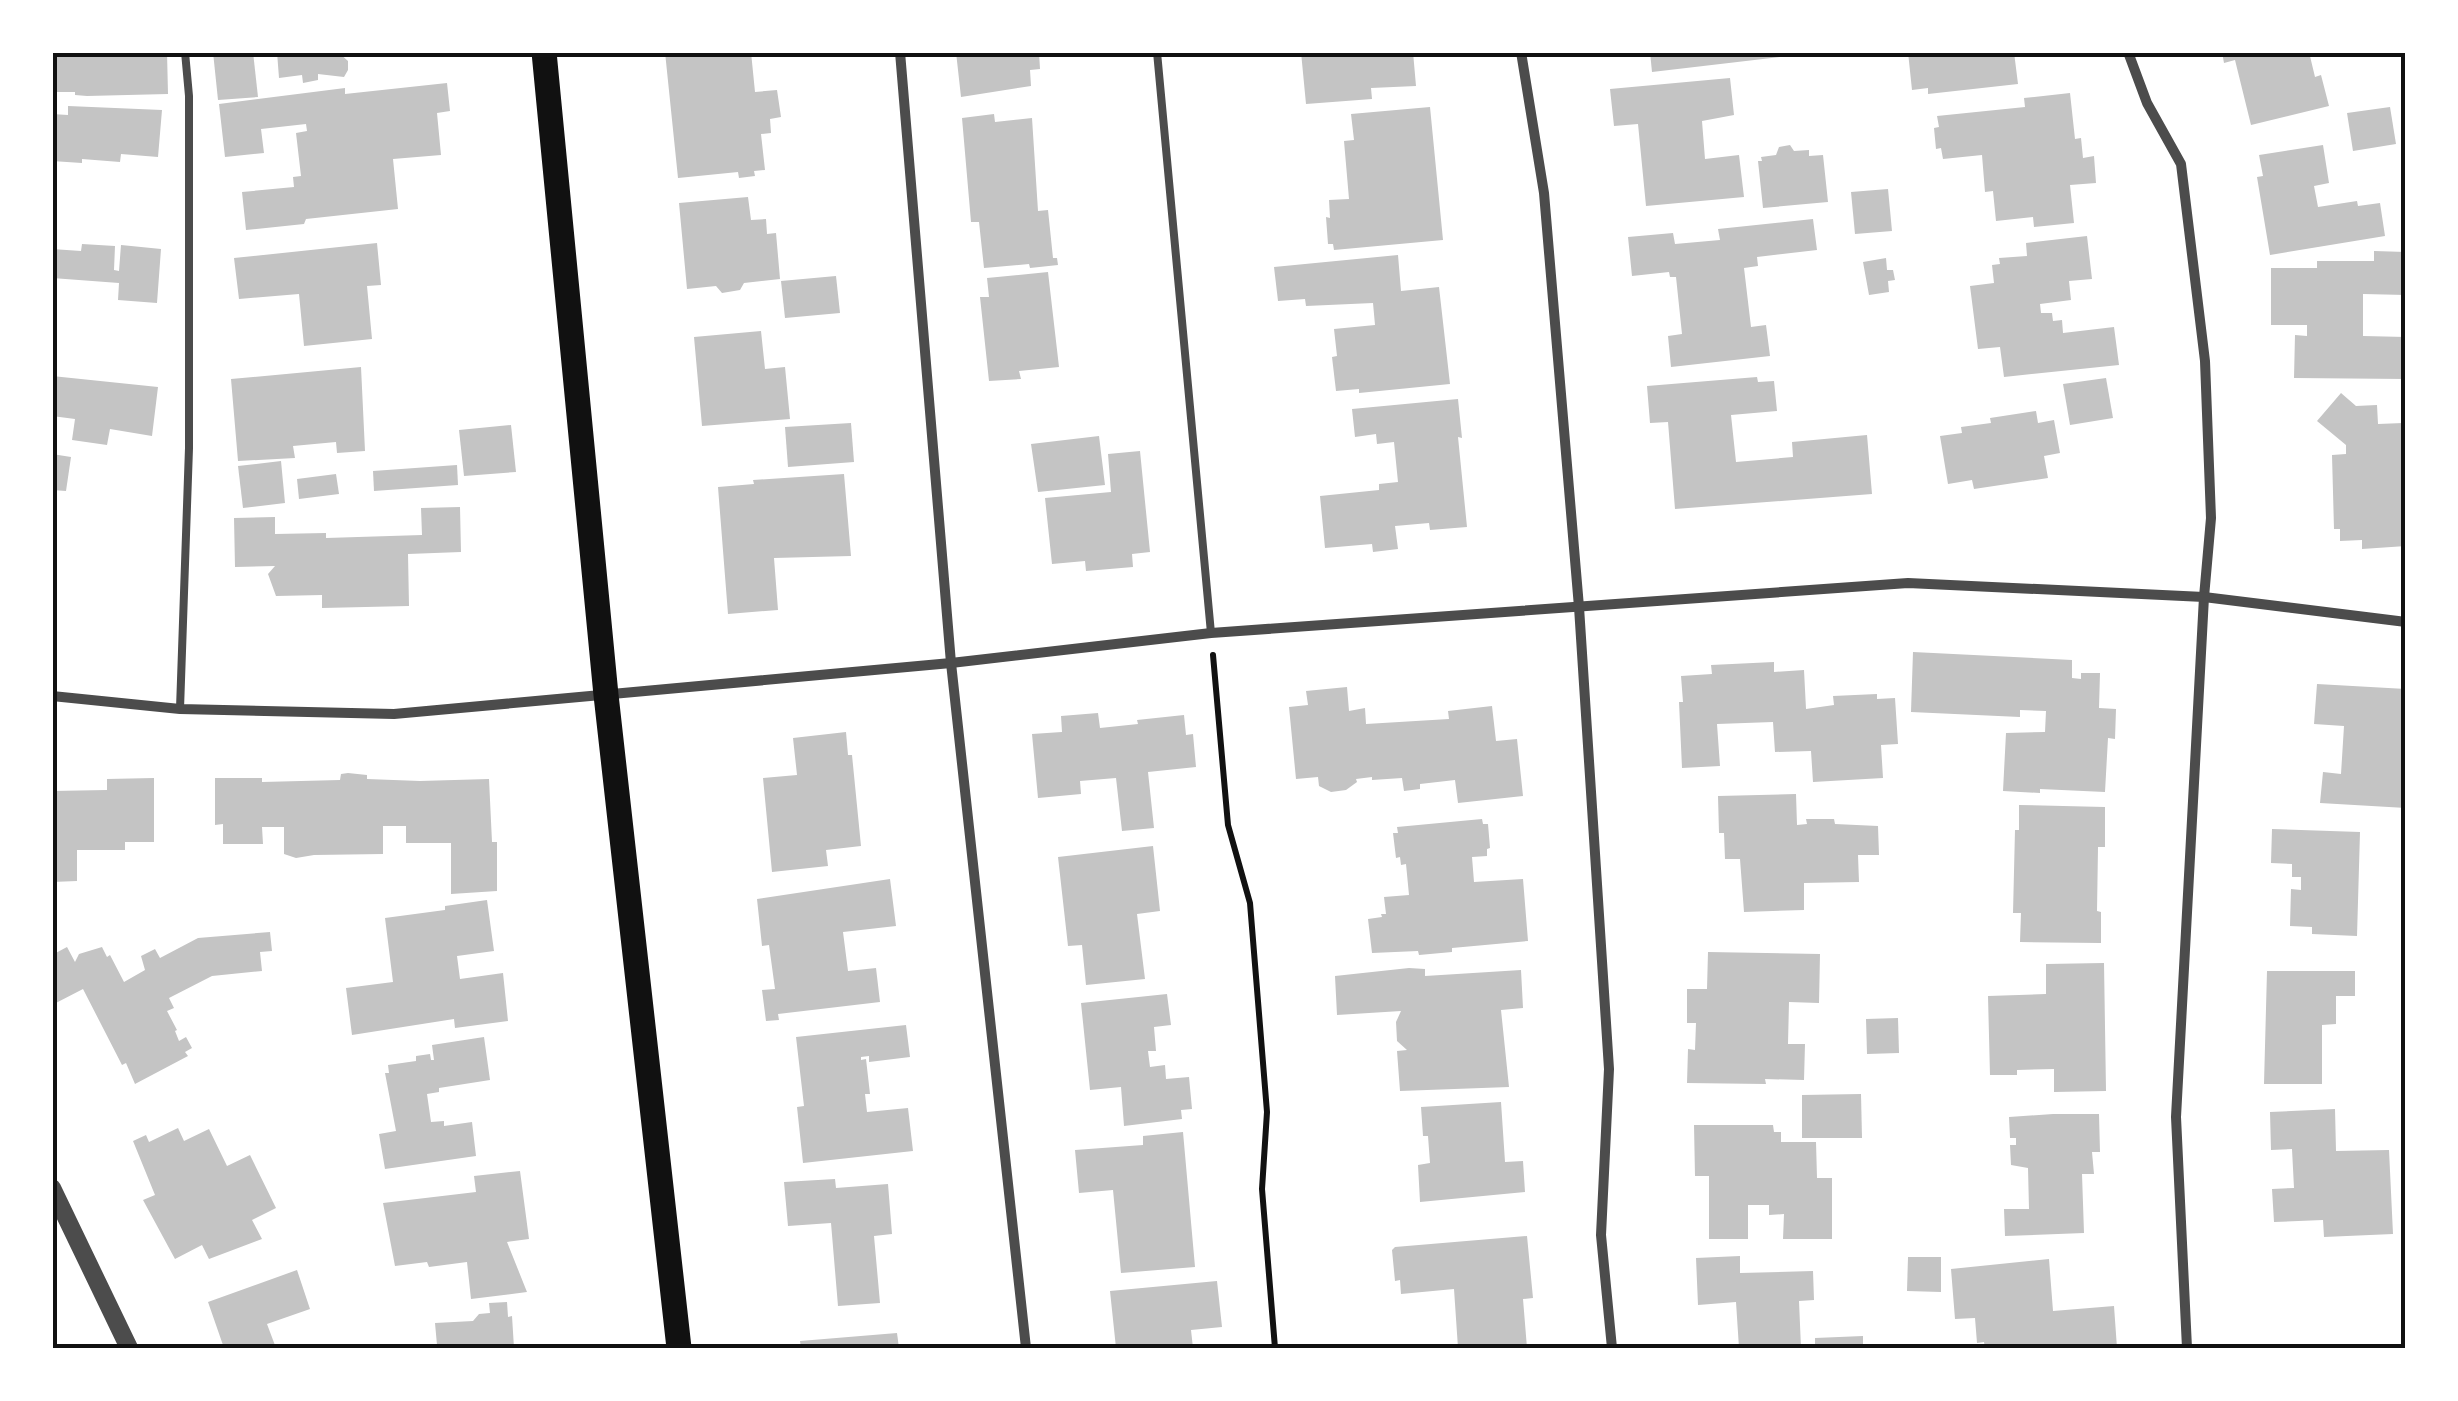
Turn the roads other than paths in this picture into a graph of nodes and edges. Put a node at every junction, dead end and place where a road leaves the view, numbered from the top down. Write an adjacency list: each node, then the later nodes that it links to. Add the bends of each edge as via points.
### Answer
1 (185, 52): 14 (lane, via 189,448)
2 (544, 52): 12 (main road)
3 (900, 52): 11 (street)
4 (1158, 52): 10 (lane)
5 (1522, 52): 8 (street, via 1544,193)
6 (2128, 52): 7 (street, via 2146,104 2182,164 2205,361 2211,518)
7 (2204, 597): 8 (street, via 1908,583); 9 (street); 20 (street, via 2176,1117)
8 (1578, 607): 10 (street); 19 (street, via 1608,1069 1601,1236)
9 (2406, 622)
10 (1211, 633): 11 (street)
11 (950, 663): 12 (street); 18 (street)
12 (606, 695): 14 (street, via 394,714); 17 (main road)
13 (52, 696): 14 (street)
14 (180, 709)
15 (52, 1188): 16 (street)
16 (130, 1348)
17 (679, 1348)
18 (1026, 1348)
19 (1612, 1348)
20 (2187, 1348)

